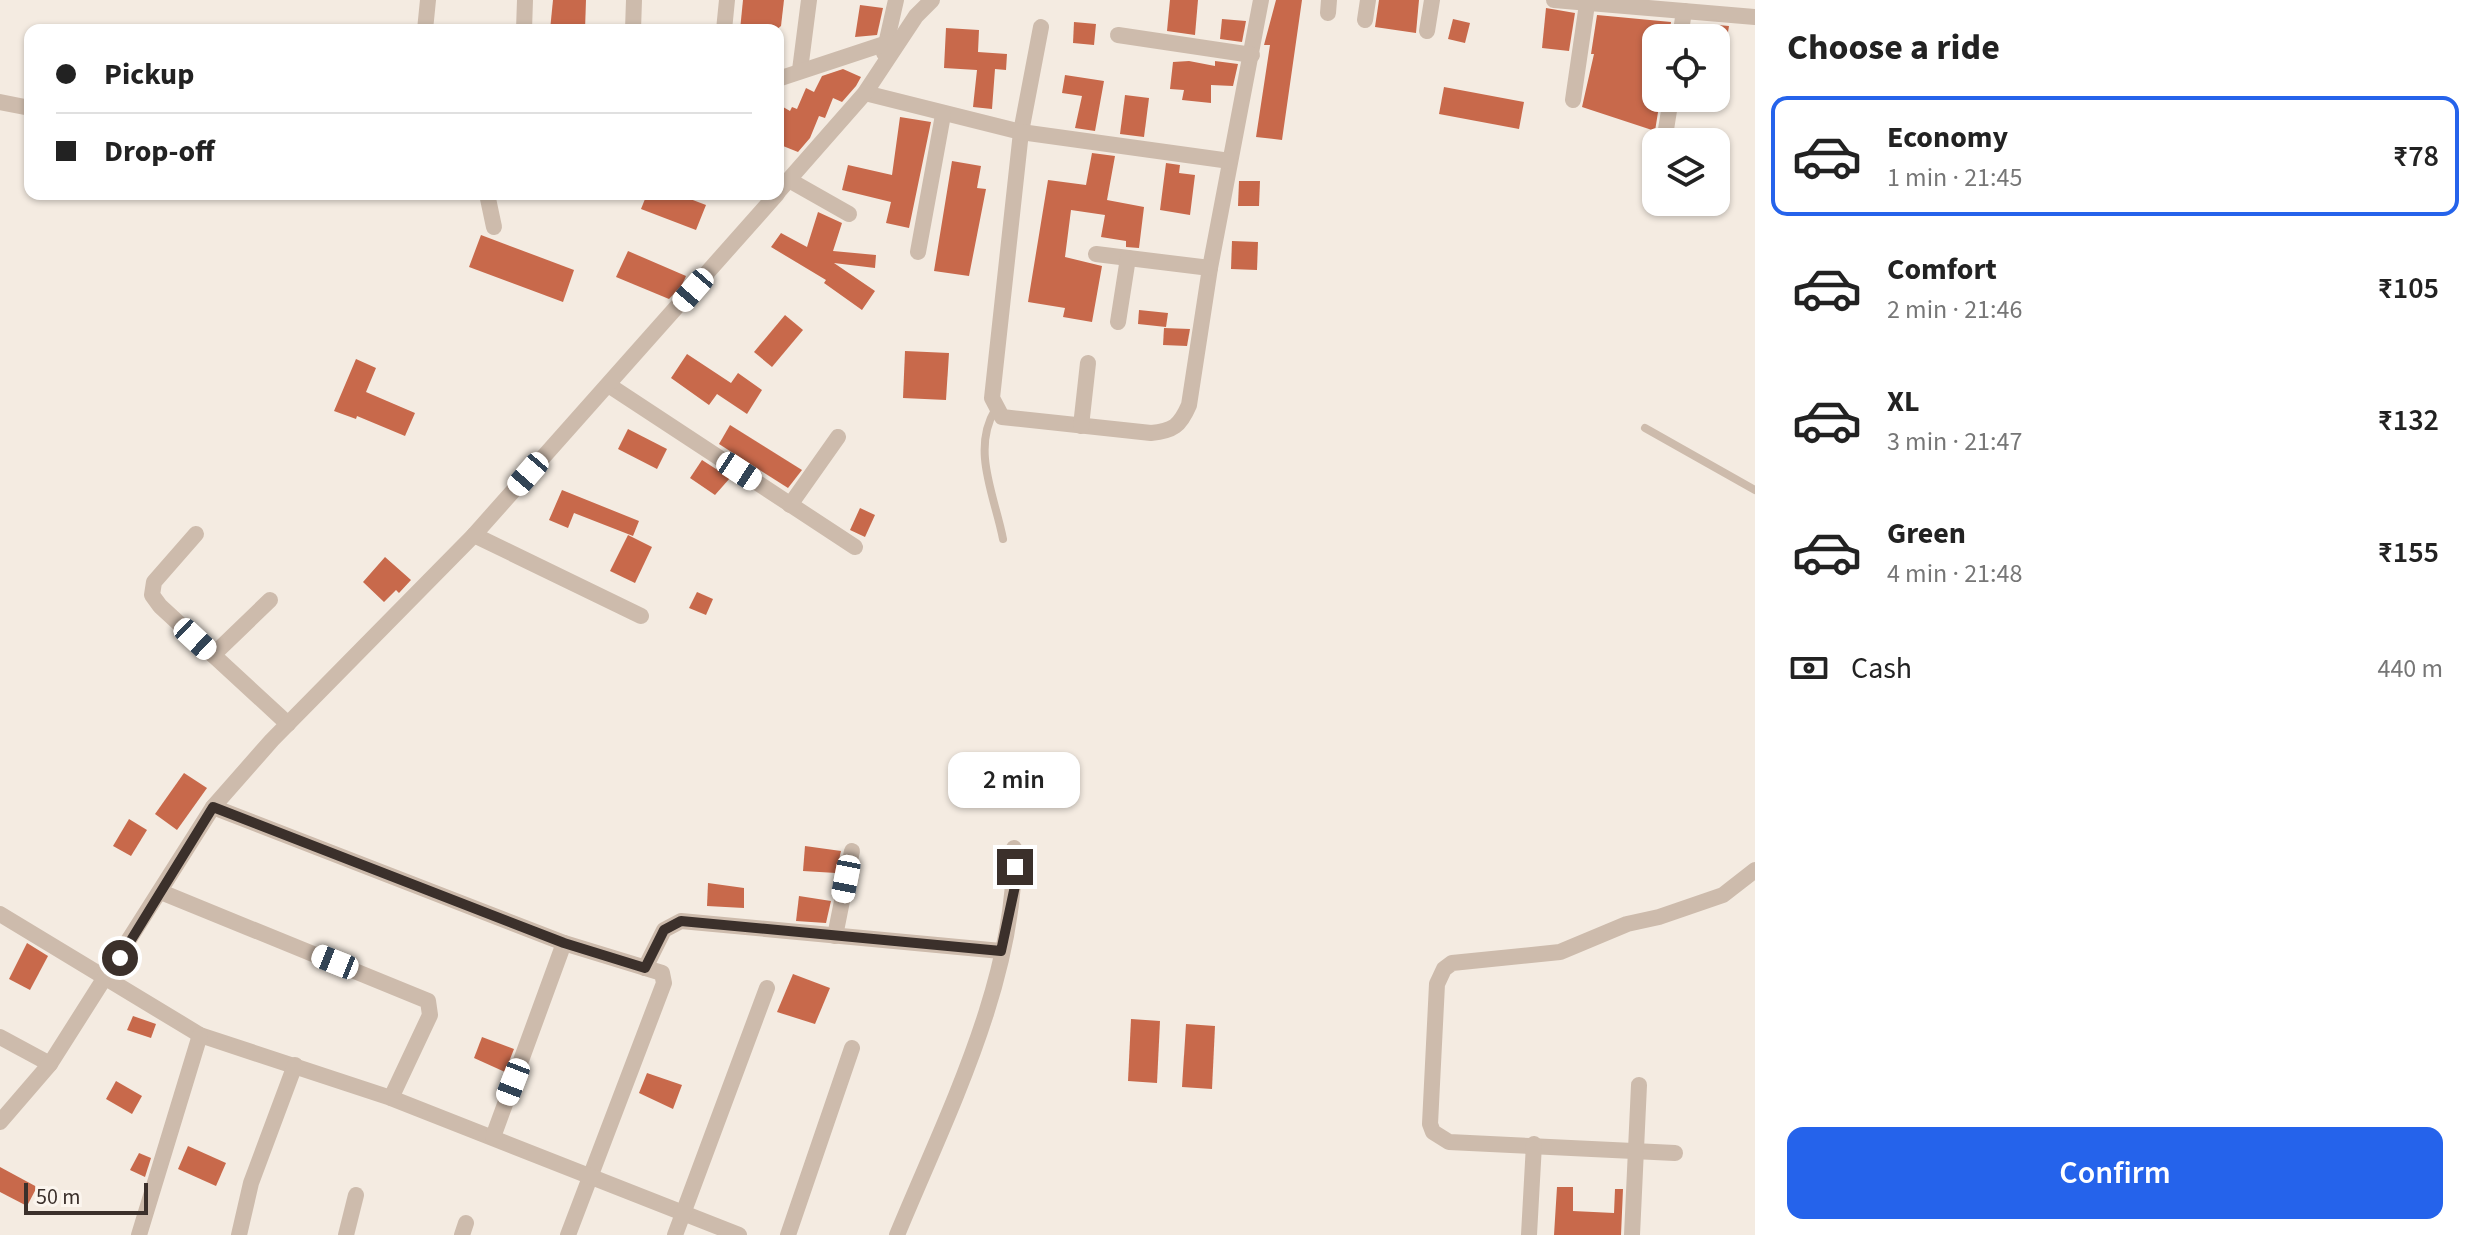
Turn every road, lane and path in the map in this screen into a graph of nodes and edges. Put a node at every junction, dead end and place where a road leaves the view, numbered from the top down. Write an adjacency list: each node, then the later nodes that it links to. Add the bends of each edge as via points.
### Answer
1 (428, 0): 17 (street)
2 (525, 0): 18 (street)
3 (634, 0): 19 (street)
4 (727, 0): 20 (street)
5 (809, 0): 28 (street)
6 (892, 0): 25 (street)
7 (932, 0): 27 (street)
8 (1261, 0): 26 (street)
9 (1368, 0): 16 (street)
10 (1432, 0): 23 (street)
11 (1554, 0): 13 (street)
12 (1607, 2): 13 (street); 14 (street)
13 (1587, 4): 31 (street)
14 (1684, 11): 15 (street); 21 (street)
15 (1755, 17)
16 (1365, 20)
17 (426, 24)
18 (524, 24)
19 (633, 24)
20 (725, 24)
21 (1682, 24)
22 (1041, 27): 35 (street)
23 (1427, 31)
24 (1118, 35): 26 (street)
25 (887, 43): 27 (street); 28 (street)
26 (1252, 55): 36 (street)
27 (880, 67): 30 (street)
28 (800, 70): 29 (street)
29 (784, 77)
30 (865, 93): 34 (street); 37 (street)
31 (1573, 100)
32 (0, 102): 33 (street)
33 (24, 107)
34 (943, 115): 35 (street); 43 (street)
35 (1021, 132): 36 (street); 50 (street, via 992,398)
36 (1230, 161): 46 (street)
37 (784, 186)
38 (784, 190): 41 (street)
39 (488, 200): 42 (street)
40 (771, 200): 49 (street)
41 (849, 214)
42 (494, 227)
43 (918, 252)
44 (1096, 254): 45 (street)
45 (1128, 258): 46 (street); 47 (street)
46 (1210, 268): 51 (street, via 1189,405 1181,423 1151,433)
47 (1118, 322)
48 (1088, 363): 51 (street)
49 (610, 386): 55 (street); 57 (street)
50 (995, 410): 51 (street, via 1002,417); 58 (lane, via 987,423 986,471)
51 (1081, 426)
52 (1645, 428): 54 (lane)
53 (838, 437): 55 (street)
54 (1755, 490)
55 (790, 505): 59 (street)
56 (196, 534): 62 (street, via 154,582 152,595)
57 (474, 535): 61 (street); 63 (street)
58 (1003, 539)
59 (855, 547)
60 (270, 600): 62 (street)
61 (641, 616)
62 (213, 655): 63 (street)
63 (288, 724): 64 (street)
64 (213, 807): 68 (street); 71 (street)
65 (1014, 848): 72 (street, via 1015,886)
66 (852, 851): 70 (street)
67 (1755, 870): 85 (street, via 1723,895 1627,924 1560,952 1465,960 1444,969 1437,984 1433,1132 1449,1142)
68 (161, 892): 74 (street); 82 (street, via 428,1001 430,1015)
69 (0, 914): 74 (street)
70 (835, 936): 72 (street); 73 (street, via 681,921 664,930)
71 (564, 943): 73 (street); 84 (street)
72 (1001, 951): 98 (street, via 969,1060)
73 (645, 968): 88 (street, via 662,973 664,983)
74 (107, 980): 76 (street); 79 (street)
75 (767, 988): 90 (street)
76 (200, 1035): 80 (street); 91 (street)
77 (0, 1037): 79 (street)
78 (852, 1048): 97 (street)
79 (50, 1064): 83 (street)
80 (295, 1065): 82 (street); 92 (street, via 251,1183)
81 (1639, 1085): 86 (street)
82 (391, 1098): 84 (street)
83 (0, 1122)
84 (493, 1137): 88 (street)
85 (1534, 1144): 86 (street); 99 (street)
86 (1636, 1150): 87 (street); 100 (street)
87 (1675, 1153)
88 (591, 1176): 90 (street); 94 (street)
89 (356, 1195): 93 (street)
90 (684, 1213): 95 (street); 96 (street)
91 (139, 1235)
92 (239, 1235)
93 (346, 1235)
94 (568, 1235)
95 (675, 1235)
96 (739, 1235)
97 (788, 1235)
98 (897, 1235)
99 (1529, 1235)
100 (1632, 1235)

